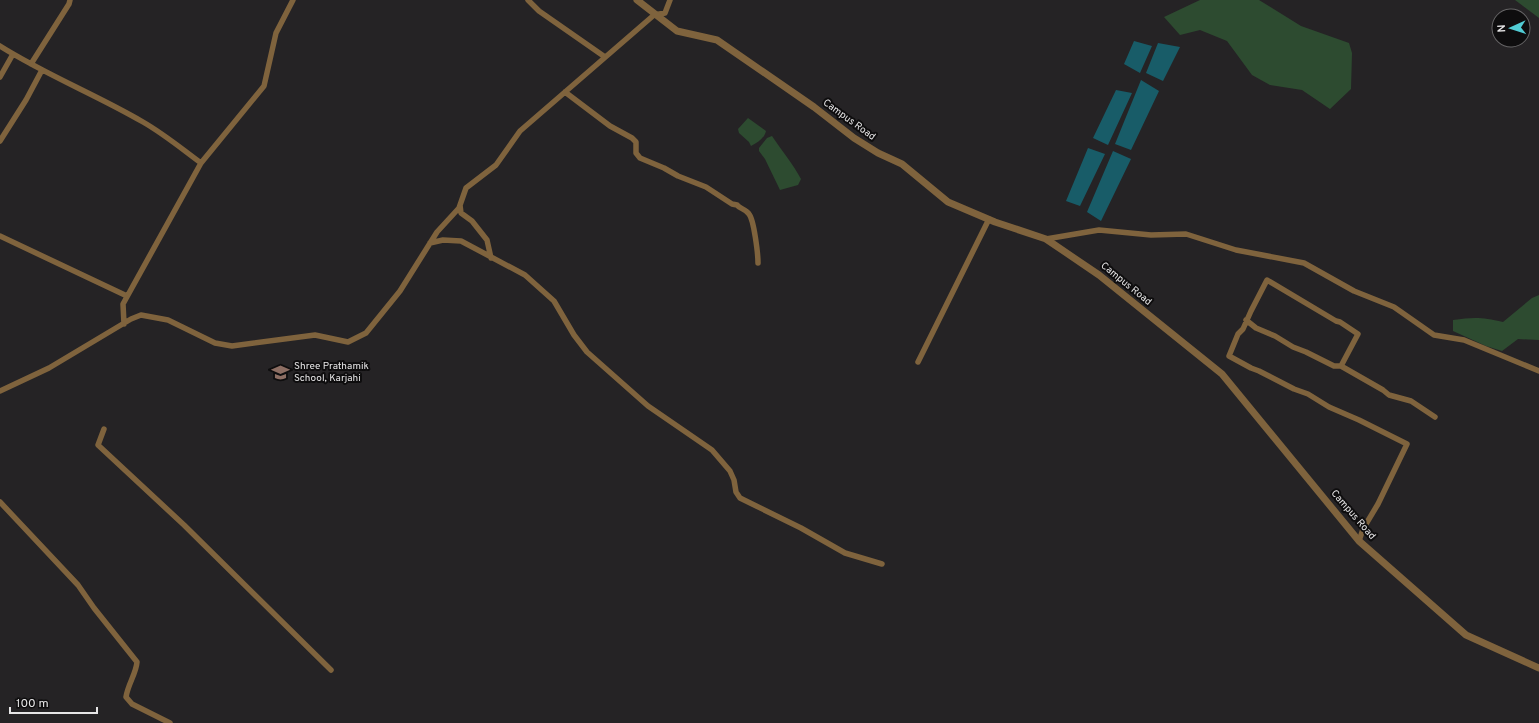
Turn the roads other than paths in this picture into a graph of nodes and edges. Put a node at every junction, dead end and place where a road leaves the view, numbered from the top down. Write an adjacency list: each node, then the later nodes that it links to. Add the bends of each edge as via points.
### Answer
1 (70, 0): 10 (street)
2 (293, 0): 15 (street, via 276,33 264,86)
3 (528, 0): 9 (street, via 539,11)
4 (637, 0): 6 (street, Campus Road)
5 (670, 0): 6 (street, via 665,13)
6 (654, 15): 9 (street); 17 (street, Campus Road, via 677,31 717,40 854,138 902,164 948,202)
7 (0, 46): 8 (street)
8 (13, 54): 10 (street); 12 (street)
9 (605, 57): 13 (street)
10 (31, 64): 11 (street)
11 (42, 70): 14 (street); 15 (street, via 143,122)
12 (0, 77)
13 (565, 92): 16 (street, via 520,131 496,165 466,188); 22 (street, via 618,132 632,138 636,142 636,153 640,158 697,182 748,212 752,219)
14 (0, 141)
15 (201, 163): 23 (street)
16 (460, 205): 20 (street); 21 (street, via 461,212 487,240)
17 (989, 219): 19 (street, Campus Road); 26 (street)
18 (0, 236): 23 (street)
19 (1046, 239): 28 (street, via 1099,230 1151,235 1186,234 1236,250 1304,263 1354,292 1394,307 1434,335 1464,340); 33 (street, Campus Road, via 1099,275 1222,374)
20 (430, 243): 21 (street, via 443,240 461,241); 25 (street, via 400,291 366,333 348,342 315,335 232,346 215,343 168,320 141,315)
21 (491, 258): 34 (street, via 525,275 554,300 574,335 588,352 648,406 712,450 730,471 740,498 802,528 845,553)
22 (758, 263)
23 (127, 296): 25 (street, via 123,304)
24 (1246, 320): 27 (street, via 1293,347 1334,366); 27 (street, via 1267,280 1358,334); 33 (street, via 1229,356 1407,444)
25 (124, 324): 29 (street, via 49,368)
26 (918, 362)
27 (1341, 366): 30 (street, via 1389,396 1411,401)
28 (1539, 371)
29 (0, 391)
30 (1435, 417)
31 (104, 428): 36 (street, via 98,445 184,525)
32 (0, 502): 37 (street, via 78,584 98,614 134,657 137,662 136,671 127,688 126,697 132,704)
33 (1359, 541): 35 (street, Campus Road, via 1466,635)
34 (882, 564)
35 (1539, 668)
36 (331, 670)
37 (170, 723)

